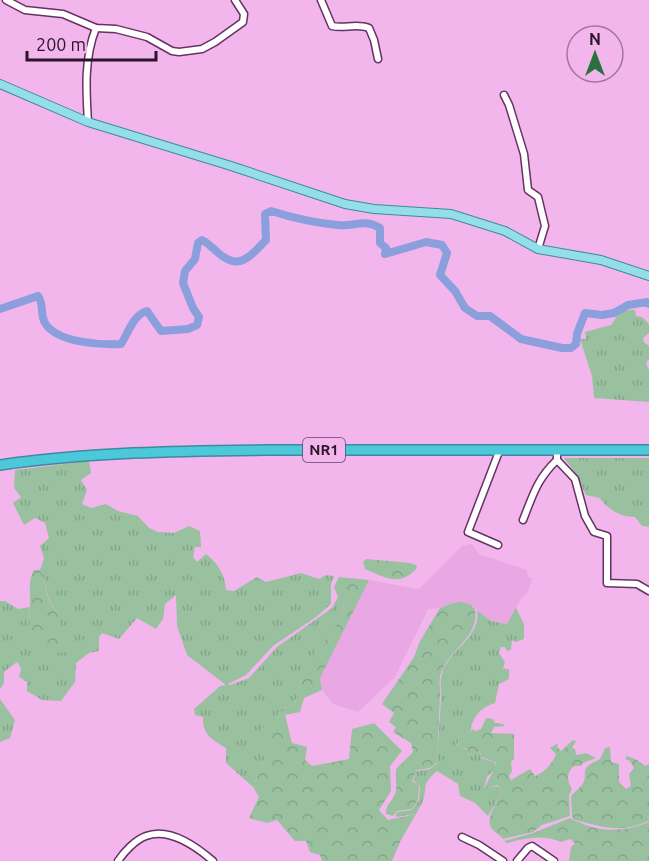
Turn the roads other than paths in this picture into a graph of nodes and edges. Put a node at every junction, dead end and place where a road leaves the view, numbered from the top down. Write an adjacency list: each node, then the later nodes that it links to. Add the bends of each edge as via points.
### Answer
1 (6, 0): 4 (street)
2 (235, 0): 5 (street, via 244,14 243,22 195,51 172,51 135,34)
3 (321, 0): 6 (street, via 334,27 369,28)
4 (15, 2): 5 (street, via 30,11 69,15)
5 (96, 28): 9 (street, via 88,56)
6 (378, 59)
7 (0, 84): 9 (main road)
8 (504, 95): 10 (street, via 525,158 528,190 538,197 544,218 545,229)
9 (88, 122): 10 (main road, via 354,207 451,214 505,231)
10 (538, 249): 11 (main road, via 602,260)
11 (649, 276)
12 (500, 449): 14 (highway, NR1); 15 (highway, NR1, via 127,453); 17 (street, via 468,532)
13 (649, 450): 14 (highway, NR1)
14 (557, 455): 16 (street, via 536,484); 18 (street, via 574,479 592,530 607,536 608,583 637,584)
15 (0, 465)
16 (523, 520)
17 (498, 545)
18 (649, 591)
19 (462, 837): 22 (street)
20 (118, 861): 21 (street, via 136,842 155,835 187,842)
21 (213, 861)
22 (502, 861)
23 (517, 861): 24 (street, via 532,846)
24 (554, 861)

